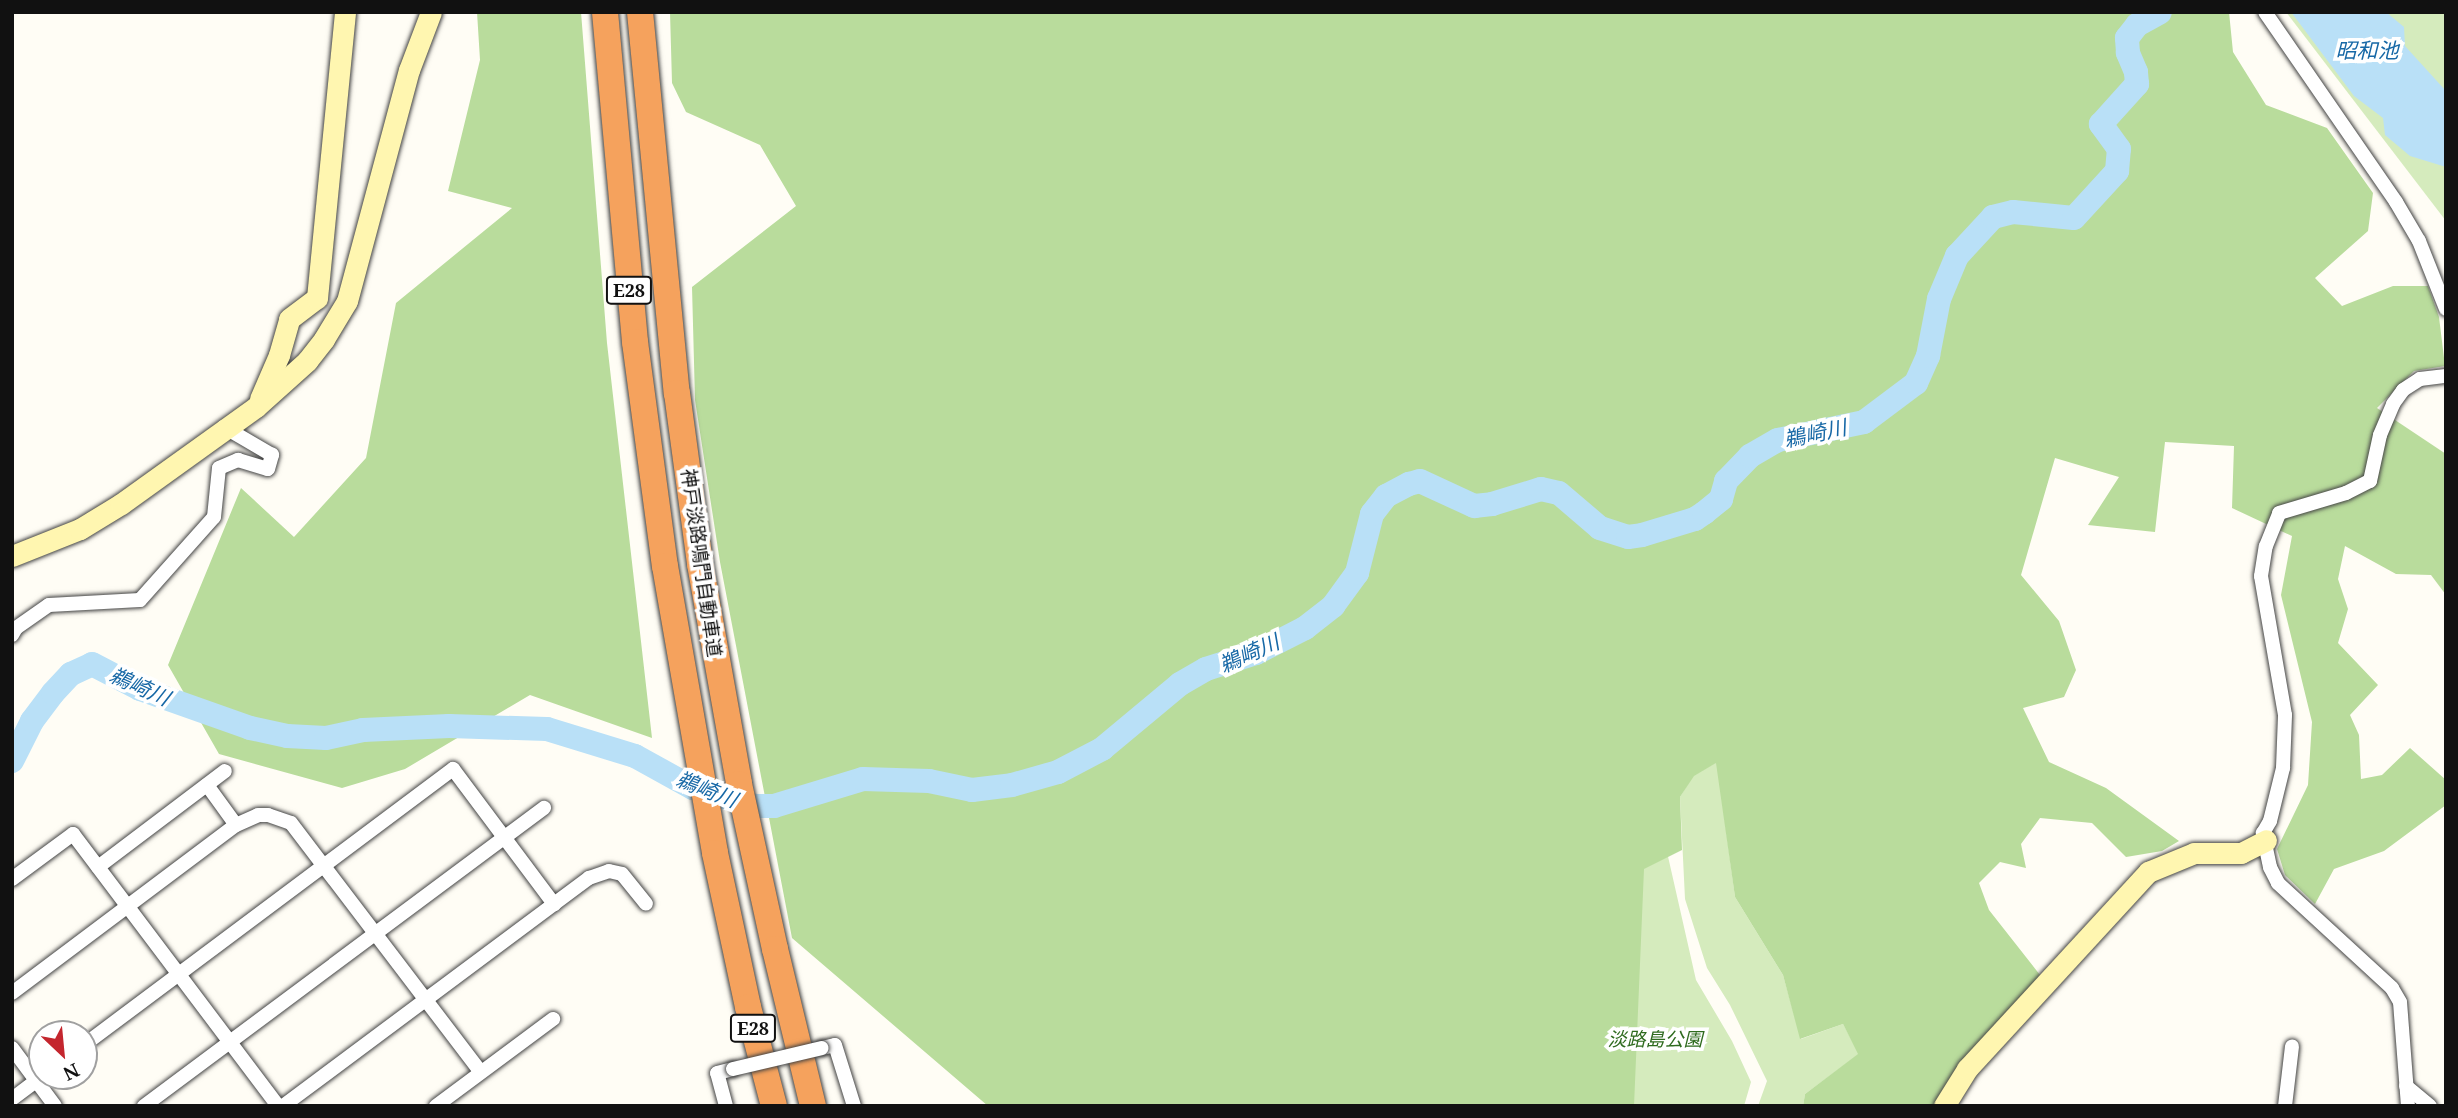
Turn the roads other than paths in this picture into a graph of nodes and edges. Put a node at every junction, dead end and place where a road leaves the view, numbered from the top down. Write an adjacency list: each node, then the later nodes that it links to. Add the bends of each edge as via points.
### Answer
1 (345, 12): 8 (street, via 317,298 289,319)
2 (432, 12): 8 (street, via 409,70 347,301 307,361)
3 (605, 12): 28 (highway, 神戸淡路鳴門自動車道 / E28, via 633,330 665,566 702,784)
4 (640, 12): 48 (highway, 神戸淡路鳴門自動車道 / E28, via 659,226 700,564 718,676)
5 (2265, 12): 6 (street, via 2396,202 2419,241)
6 (2446, 309)
7 (2446, 376): 17 (street, via 2420,379 2403,390 2380,435 2370,481 2279,513 2274,521 2261,576 2285,715 2283,768 2263,833)
8 (256, 407): 9 (street)
9 (224, 427): 10 (street, via 80,529); 11 (street, via 272,455 268,469 239,460 219,468 214,517 140,600 49,606)
10 (12, 556)
11 (12, 635)
12 (225, 772): 13 (street)
13 (207, 785): 15 (street); 19 (street)
14 (544, 808): 16 (street)
15 (236, 825): 18 (street, via 258,815 291,823); 23 (street)
16 (505, 838): 18 (street, via 453,769); 21 (street); 24 (street)
17 (2266, 840): 36 (street, via 2278,883 2392,988 2400,1002); 50 (street, via 2242,853 2194,853 2148,872 1967,1069)
18 (323, 866): 24 (street); 25 (street)
19 (98, 867): 20 (street, via 73,834); 23 (street)
20 (12, 879)
21 (554, 904): 22 (street, via 589,878 609,871 622,874); 27 (street)
22 (646, 904)
23 (127, 905): 25 (street); 26 (street)
24 (375, 934): 27 (street); 31 (street)
25 (179, 974): 30 (street); 31 (street)
26 (12, 993)
27 (425, 1000): 35 (street); 43 (street)
28 (748, 1007): 46 (highway); 47 (highway, 神戸淡路鳴門自動車道 / E28)
29 (553, 1019): 35 (street)
30 (98, 1035)
31 (230, 1042): 41 (street); 42 (street)
32 (2292, 1046): 51 (street)
33 (12, 1048): 34 (street)
34 (28, 1066)
35 (481, 1072): 44 (street)
36 (2406, 1086): 52 (street); 53 (street)
37 (28, 1087): 39 (street)
38 (46, 1090): 40 (street)
39 (12, 1099)
40 (55, 1106)
41 (144, 1106)
42 (278, 1106)
43 (284, 1106)
44 (436, 1106)
45 (726, 1106): 49 (street, bridge, via 717,1073 835,1045)
46 (760, 1106)
47 (774, 1106)
48 (813, 1106)
49 (854, 1106)
50 (1944, 1106)
51 (2285, 1106)
52 (2408, 1106)
53 (2430, 1106)

